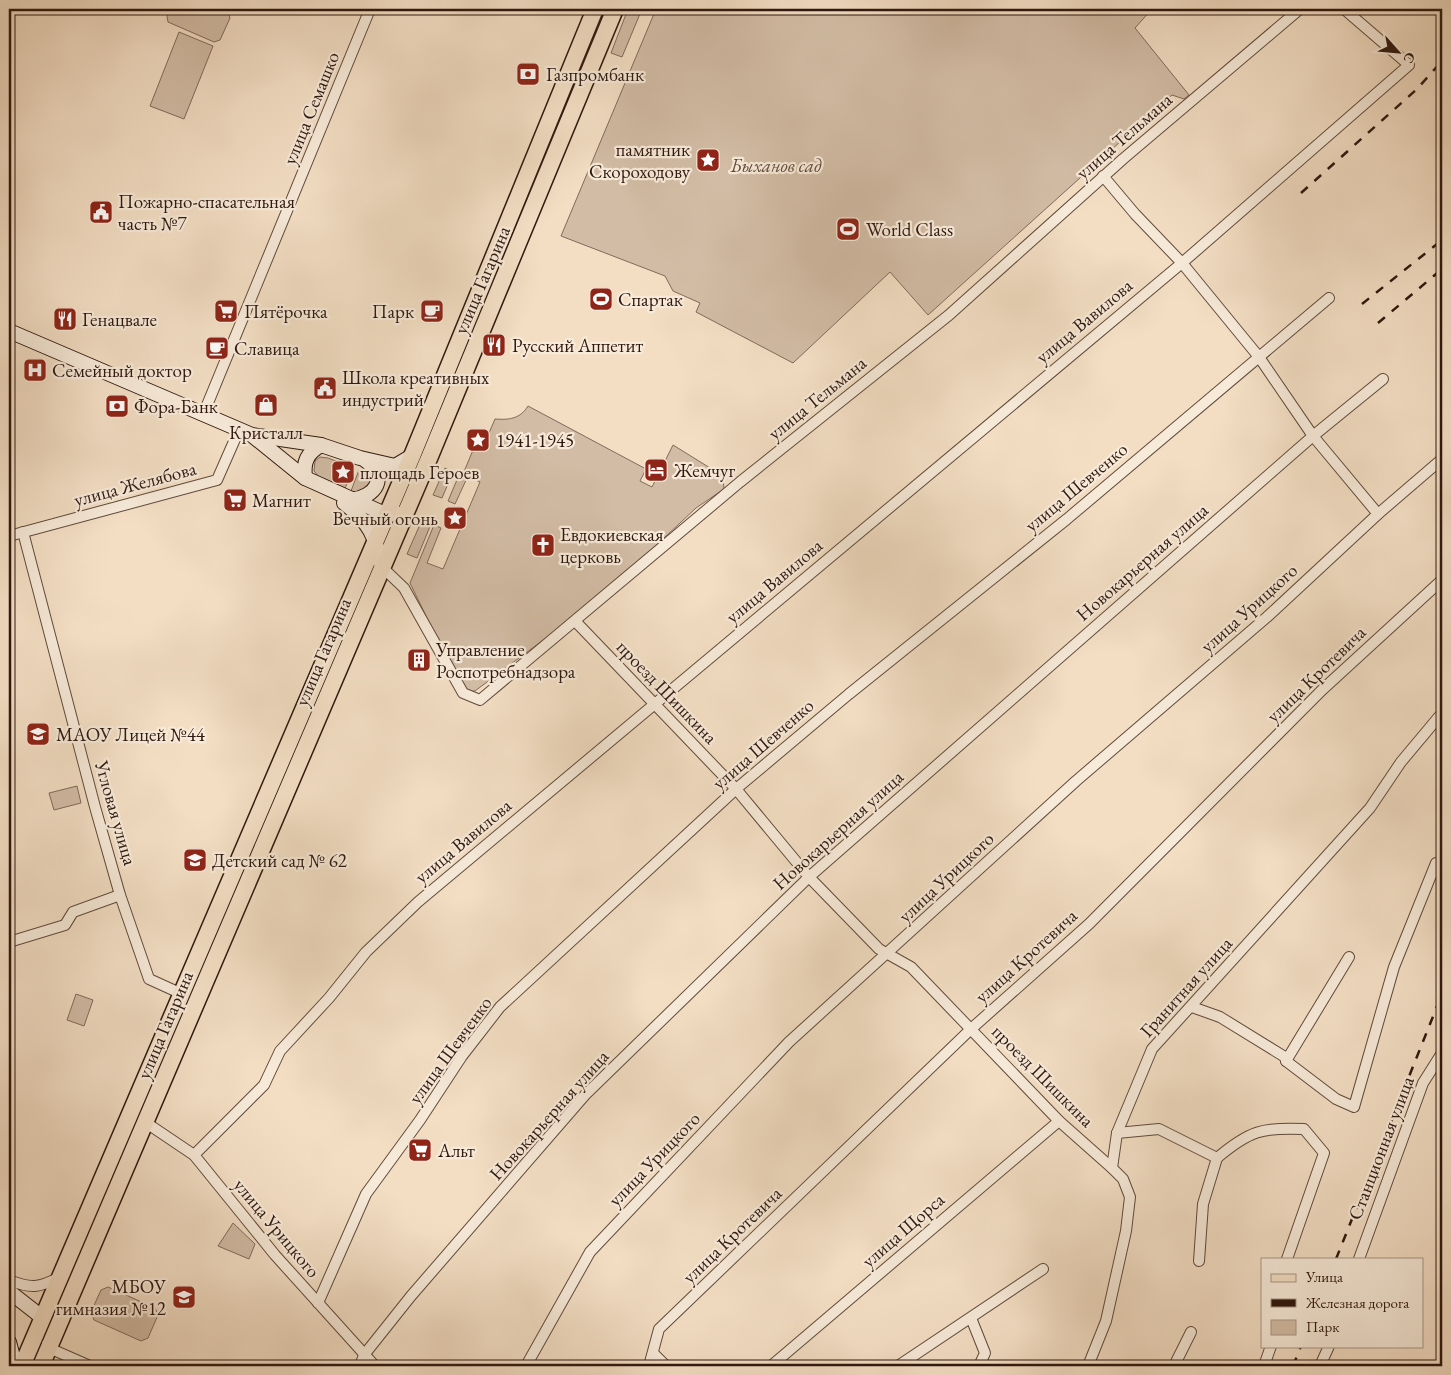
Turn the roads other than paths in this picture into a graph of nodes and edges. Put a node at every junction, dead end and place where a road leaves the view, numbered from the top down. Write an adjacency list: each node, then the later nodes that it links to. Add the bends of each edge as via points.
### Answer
1 (370, 9): 12 (street, улица Семашко)
2 (595, 9): 17 (main road, улица Гагарина)
3 (615, 9): 23 (main road, улица Гагарина)
4 (1300, 9): 6 (street, улица Тельмана)
5 (1344, 9): 7 (street, улица Вавилова, via 1409,65)
6 (1103, 176): 7 (street); 31 (street, улица Тельмана, via 949,315 740,482)
7 (1182, 262): 10 (street); 32 (street, улица Вавилова)
8 (1329, 298): 10 (street, улица Шевченко)
9 (9, 331): 12 (main road)
10 (1259, 357): 15 (street); 34 (street, улица Шевченко)
11 (1384, 379): 15 (street, Новокарьерная улица)
12 (203, 415): 13 (main road)
13 (239, 430): 14 (main road); 26 (street, улица Желябова, via 217,480)
14 (252, 435): 16 (main road); 20 (main road)
15 (1313, 436): 24 (street); 36 (street, Новокарьерная улица)
16 (321, 445): 19 (main road); 20 (main road, via 306,458)
17 (412, 456): 19 (main road, via 395,466); 25 (main road, улица Гагарина)
18 (1442, 459): 24 (street, улица Урицкого)
19 (365, 460): 22 (main road, via 375,467 378,479 375,491 364,498)
20 (305, 478): 21 (main road)
21 (323, 488): 22 (main road); 28 (main road, via 358,514 371,528)
22 (351, 500): 25 (main road)
23 (410, 502): 25 (main road, via 399,512); 29 (main road, улица Гагарина)
24 (1378, 514): 39 (street, улица Урицкого, via 1268,617 1076,781)
25 (387, 515): 28 (main road, улица Гагарина)
26 (22, 532): 27 (street, улица Желябова); 37 (street, Угловая улица)
27 (9, 536)
28 (376, 540): 29 (main road); 41 (main road, улица Гагарина)
29 (382, 566): 31 (street, улица Тельмана, via 404,588 463,693 480,700); 48 (main road, улица Гагарина)
30 (1442, 580): 43 (street, улица Кротевича, via 1322,690 1088,924)
31 (576, 622): 32 (street, проезд Шишкина)
32 (654, 704): 34 (street, проезд Шишкина); 50 (street, улица Вавилова, via 418,902 366,952 280,1051 264,1085)
33 (1442, 713): 42 (street, Гранитная улица, via 1401,762 1370,808)
34 (736, 789): 36 (street, проезд Шишкина); 60 (street, улица Шевченко, via 500,1007 366,1194)
35 (1436, 863): 45 (street, via 1394,967 1354,1107 1336,1099)
36 (809, 877): 39 (street, проезд Шишкина, via 879,949); 71 (street, Новокарьерная улица, via 585,1095)
37 (120, 894): 38 (street, via 73,912 65,925); 41 (street, Угловая улица, via 149,979)
38 (9, 942)
39 (889, 953): 43 (street, проезд Шишкина, via 911,967); 77 (street, улица Урицкого, via 789,1042 590,1252)
40 (1349, 957): 45 (street)
41 (182, 994): 46 (main road, улица Гагарина)
42 (1192, 1007): 45 (street, via 1220,1017); 49 (street, Гранитная улица, via 1152,1049)
43 (971, 1029): 47 (street, проезд Шишкина); 70 (street, улица Кротевича, via 659,1329)
44 (1442, 1053): 54 (street, Станционная улица, via 1423,1083)
45 (1286, 1061)
46 (133, 1107): 48 (main road); 57 (main road, улица Гагарина)
47 (1059, 1120): 52 (street, проезд Шишкина); 80 (street, улица Щорса)
48 (145, 1122): 50 (street, улица Урицкого); 62 (main road, улица Гагарина)
49 (1117, 1133): 51 (street, via 1159,1129); 52 (street, Гранитная улица)
50 (194, 1155): 60 (street, улица Урицкого)
51 (1217, 1158): 53 (street, via 1240,1139 1273,1128 1304,1129 1324,1153); 55 (street, via 1203,1204)
52 (1112, 1168): 83 (street, via 1123,1179 1130,1197 1128,1214 1106,1321)
53 (1287, 1258)
54 (1359, 1258)
55 (1199, 1261)
56 (1043, 1269): 63 (street)
57 (61, 1276): 58 (street, via 42,1286 24,1287); 64 (main road, улица Гагарина)
58 (9, 1280)
59 (9, 1290): 64 (main road)
60 (318, 1303): 71 (street, улица Урицкого)
61 (9, 1304): 64 (main road)
62 (65, 1310): 64 (main road); 67 (main road, улица Гагарина)
63 (971, 1318): 81 (street); 82 (street, via 985,1353)
64 (41, 1324): 67 (main road); 72 (main road, улица Гагарина)
65 (1191, 1332): 84 (street)
66 (9, 1342): 72 (main road, via 13,1356)
67 (49, 1348): 73 (main road, улица Гагарина); 74 (street)
68 (1270, 1348): 85 (street)
69 (1328, 1348): 86 (street)
70 (653, 1353): 78 (street, улица Кротевича); 79 (street)
71 (364, 1355): 75 (street, Новокарьерная улица); 76 (street, улица Урицкого)
72 (22, 1366)
73 (41, 1366)
74 (90, 1366)
75 (360, 1366)
76 (375, 1366)
77 (526, 1366)
78 (649, 1366)
79 (666, 1366)
80 (771, 1366)
81 (898, 1366)
82 (979, 1366)
83 (1088, 1366)
84 (1174, 1366)
85 (1264, 1366)
86 (1320, 1366)

